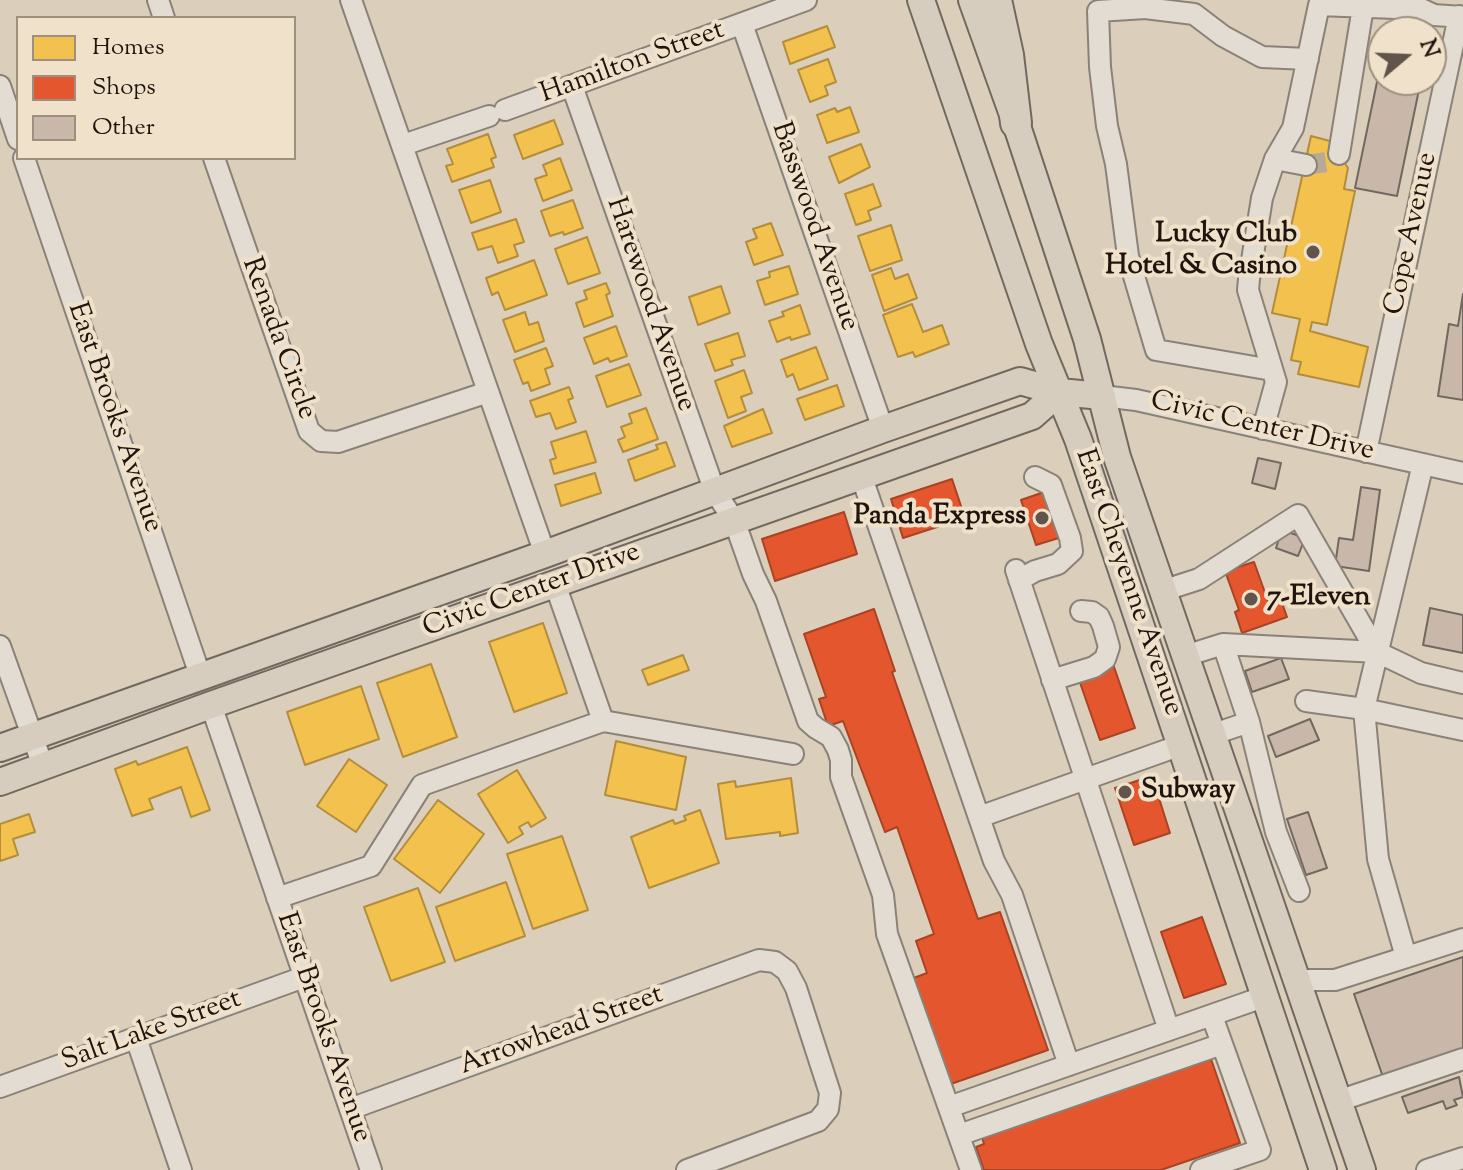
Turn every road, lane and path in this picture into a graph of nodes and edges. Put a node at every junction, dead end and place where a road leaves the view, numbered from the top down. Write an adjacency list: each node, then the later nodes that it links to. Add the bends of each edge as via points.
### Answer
1 (351, 0): 14 (street)
2 (806, 0): 8 (street, Hamilton Street)
3 (921, 0): 22 (main road, East Cheyenne Avenue)
4 (972, 0): 12 (main road, East Cheyenne Avenue)
5 (996, 0): 12 (highway)
6 (1363, 7): 7 (street); 9 (street, via 1319,5); 15 (street)
7 (1461, 16): 26 (street, Cope Avenue)
8 (742, 24): 11 (street, Hamilton Street); 24 (street, Basswood Avenue)
9 (1308, 59): 16 (street, via 1293,128); 20 (street, via 1262,57 1194,14 1145,8 1098,11 1105,111 1128,256 1156,350)
10 (0, 86): 13 (street)
11 (572, 86): 14 (street, Hamilton Street); 31 (street, Harewood Avenue)
12 (1016, 123): 23 (main road, East Cheyenne Avenue)
13 (16, 133)
14 (403, 145): 21 (street)
15 (1339, 154)
16 (1275, 159): 19 (street); 20 (street, via 1262,198 1248,290)
17 (25, 160): 45 (street, East Brooks Avenue)
18 (215, 160): 21 (street, Renada Circle, via 309,431 321,441 338,442)
19 (1306, 165)
20 (1272, 370): 25 (street, via 1276,382)
21 (488, 392): 34 (street)
22 (1059, 392): 23 (main road, Civic Center Drive); 24 (main road, Civic Center Drive, via 1020,381); 29 (main road, Civic Center Drive, via 1032,416); 39 (main road, East Cheyenne Avenue)
23 (1102, 396): 25 (street, Civic Center Drive); 36 (main road, East Cheyenne Avenue)
24 (883, 429): 31 (main road, Civic Center Drive)
25 (1263, 429): 26 (street, Civic Center Drive)
26 (1366, 452): 27 (street, Civic Center Drive)
27 (1423, 464): 28 (street, Civic Center Drive); 43 (street)
28 (1463, 473)
29 (861, 475): 32 (main road, Civic Center Drive); 63 (street)
30 (1035, 477): 46 (street, via 1051,485 1072,551 1058,564 1018,575)
31 (715, 492): 32 (street, Harewood Avenue); 33 (main road, Civic Center Drive)
32 (734, 520): 35 (main road, Civic Center Drive); 84 (street, Harewood Avenue, via 808,721 831,737 838,750 841,777 883,895 887,934)
33 (628, 524): 34 (main road, Civic Center Drive); 35 (main road, via 564,565)
34 (545, 554): 38 (main road, via 539,571); 41 (main road, Civic Center Drive)
35 (555, 584): 38 (main road, Civic Center Drive); 51 (street)
36 (1162, 591): 43 (street, via 1199,579 1298,515); 44 (main road, East Cheyenne Avenue)
37 (1081, 611): 46 (street, via 1099,617 1109,647 1105,659)
38 (459, 618): 49 (main road, Civic Center Drive)
39 (1144, 634): 55 (main road, via 1196,728); 57 (main road, East Cheyenne Avenue)
40 (1223, 644): 43 (street); 44 (street); 53 (street)
41 (291, 645): 45 (main road, Civic Center Drive); 49 (main road, via 281,663 230,682)
42 (0, 646): 56 (street)
43 (1377, 652): 47 (street, via 1421,673); 50 (street)
44 (1185, 656): 55 (main road, East Cheyenne Avenue)
45 (201, 678): 52 (main road, via 198,694 163,709); 56 (main road, Civic Center Drive)
46 (1052, 680): 61 (street)
47 (1463, 683)
48 (1306, 701): 50 (street)
49 (211, 705): 52 (main road, Civic Center Drive); 67 (street, East Brooks Avenue)
50 (1364, 709): 54 (street); 70 (street, via 1378,859)
51 (603, 721): 59 (street); 67 (street, via 422,785 371,866)
52 (163, 722): 60 (main road, Civic Center Drive)
53 (1249, 722): 55 (street); 64 (street)
54 (1463, 730)
55 (1211, 735): 65 (main road, East Cheyenne Avenue)
56 (32, 736): 58 (main road, Civic Center Drive); 60 (street)
57 (1181, 745): 61 (street); 65 (main road, via 1204,761); 68 (main road, East Cheyenne Avenue)
58 (0, 748)
59 (793, 754)
60 (43, 766): 62 (main road, Civic Center Drive)
61 (1085, 780): 63 (street); 75 (street)
62 (0, 782)
63 (979, 817): 79 (street, via 1012,895)
64 (1276, 832): 65 (street); 66 (street, via 1296,881)
65 (1247, 838): 66 (main road, East Cheyenne Avenue)
66 (1262, 883): 72 (main road, East Cheyenne Avenue)
67 (277, 898): 71 (street, East Brooks Avenue)
68 (1238, 914): 72 (main road); 73 (main road, East Cheyenne Avenue)
69 (1463, 939): 70 (street)
70 (1406, 957): 72 (street, via 1335,980)
71 (304, 977): 76 (street, Salt Lake Street); 85 (street, East Brooks Avenue)
72 (1297, 980): 80 (main road, East Cheyenne Avenue)
73 (1266, 996): 74 (street); 80 (main road, via 1278,997); 81 (main road, East Cheyenne Avenue)
74 (1212, 1016): 75 (street); 77 (street)
75 (1169, 1030): 79 (street)
76 (136, 1038): 82 (street, Salt Lake Street); 88 (street)
77 (1222, 1044): 86 (street); 92 (street, via 1260,1150)
78 (1463, 1059): 83 (street)
79 (1069, 1065): 84 (street)
80 (1329, 1074): 83 (main road, East Cheyenne Avenue)
81 (1293, 1081): 93 (main road, East Cheyenne Avenue); 94 (main road, via 1313,1099)
82 (0, 1087)
83 (1338, 1101): 95 (main road, East Cheyenne Avenue)
84 (949, 1107): 86 (street, Harewood Avenue)
85 (350, 1109): 89 (street, East Brooks Avenue); 90 (street, Arrowhead Street, via 759,960 775,962 796,988 830,1093 828,1109 818,1121)
86 (959, 1135): 91 (street, Harewood Avenue)
87 (1463, 1158): 96 (street)
88 (181, 1170)
89 (371, 1170)
90 (687, 1170)
91 (971, 1170)
92 (1201, 1170)
93 (1323, 1170)
94 (1341, 1170)
95 (1362, 1170)
96 (1427, 1170)

